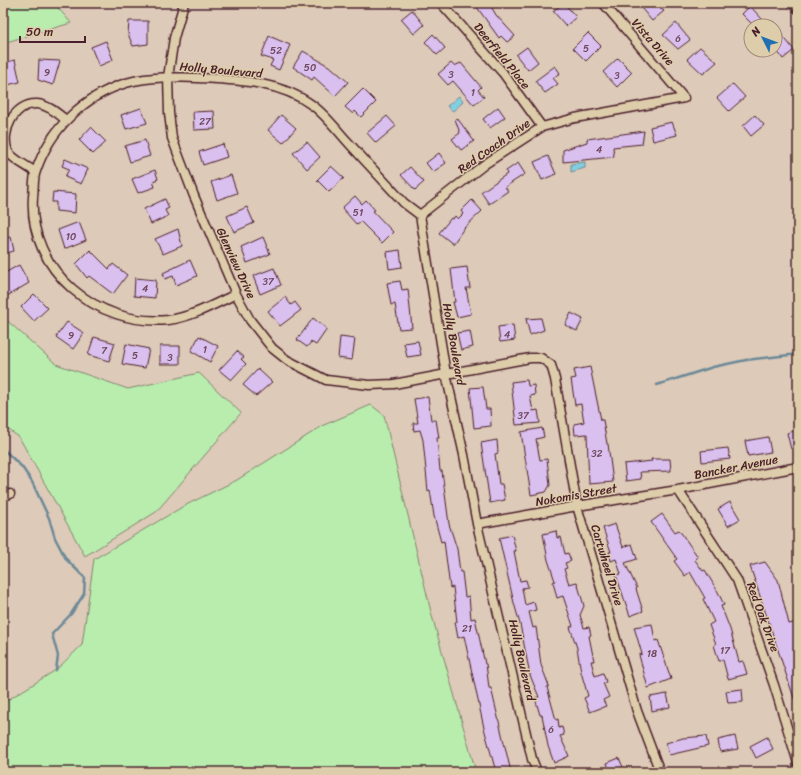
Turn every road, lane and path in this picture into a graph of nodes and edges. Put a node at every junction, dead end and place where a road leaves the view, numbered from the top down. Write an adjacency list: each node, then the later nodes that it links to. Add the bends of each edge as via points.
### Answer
1 (184, 3): 6 (street, Glenview Drive, via 174,38)
2 (441, 3): 9 (street, Deerfield Place, via 503,73)
3 (603, 3): 7 (street, Vista Drive)
4 (792, 3): 5 (street)
5 (798, 9)
6 (168, 77): 8 (street, Holly Boulevard, via 147,78 108,90 92,98); 11 (street, Holly Boulevard, via 242,81 275,87 297,96 313,105 404,203); 12 (street, Glenview Drive, via 172,138 205,224)
7 (684, 98): 9 (street, Red Coach Drive, via 575,118)
8 (66, 120): 10 (street, Holly Boulevard, via 51,140); 10 (street, via 44,105 37,104 27,105 11,116 4,133 7,150)
9 (542, 127): 11 (street, Red Coach Drive, via 485,164)
10 (35, 172): 12 (street, via 35,223 49,261 71,288 100,309 117,316 152,321 191,314)
11 (420, 215): 14 (street, Holly Boulevard)
12 (236, 294): 14 (street, Glenview Drive, via 250,320 272,348 287,360 326,380 369,385 394,384)
13 (549, 362): 14 (street, Glenview Drive, via 541,358 530,358); 17 (street, Cartwheel Drive, via 555,378)
14 (446, 374): 18 (street, Holly Boulevard)
15 (798, 468): 16 (street, Bancker Avenue)
16 (678, 490): 17 (street, Nokomis Street); 19 (street, Red Oak Drive, via 737,580)
17 (577, 506): 18 (street, Nokomis Street); 21 (street, Cartwheel Drive, via 637,711)
18 (477, 524): 20 (street, Holly Boulevard)
19 (798, 763)
20 (537, 772)
21 (660, 772)

